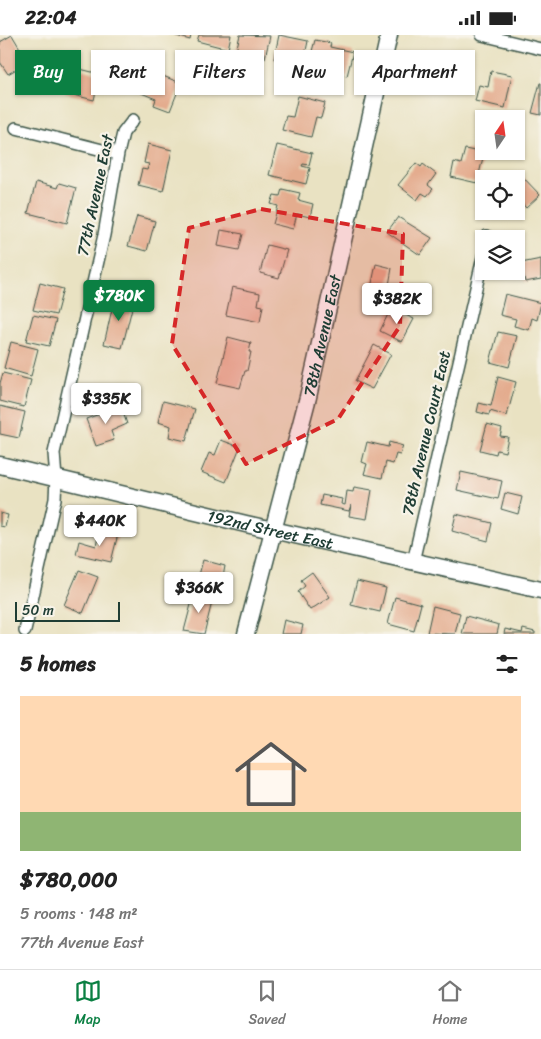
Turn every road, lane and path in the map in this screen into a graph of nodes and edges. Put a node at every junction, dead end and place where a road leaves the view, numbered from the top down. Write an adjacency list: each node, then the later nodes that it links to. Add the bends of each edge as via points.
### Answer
1 (389, 35): 10 (street, 78th Avenue East, via 308,397)
2 (482, 35): 3 (street)
3 (541, 49)
4 (133, 120): 6 (street, 77th Avenue East, via 123,133)
5 (16, 128): 6 (street)
6 (118, 154): 9 (street, 77th Avenue East, via 104,235 54,453)
7 (478, 280): 11 (street, 78th Avenue Court East)
8 (0, 465): 9 (street, 192nd Street East)
9 (56, 479): 10 (street, 192nd Street East); 13 (street, 77th Avenue East, via 55,499)
10 (274, 529): 11 (street, 192nd Street East); 14 (street, 78th Avenue East)
11 (413, 562): 12 (street, 192nd Street East)
12 (541, 590)
13 (25, 631)
14 (246, 634)

